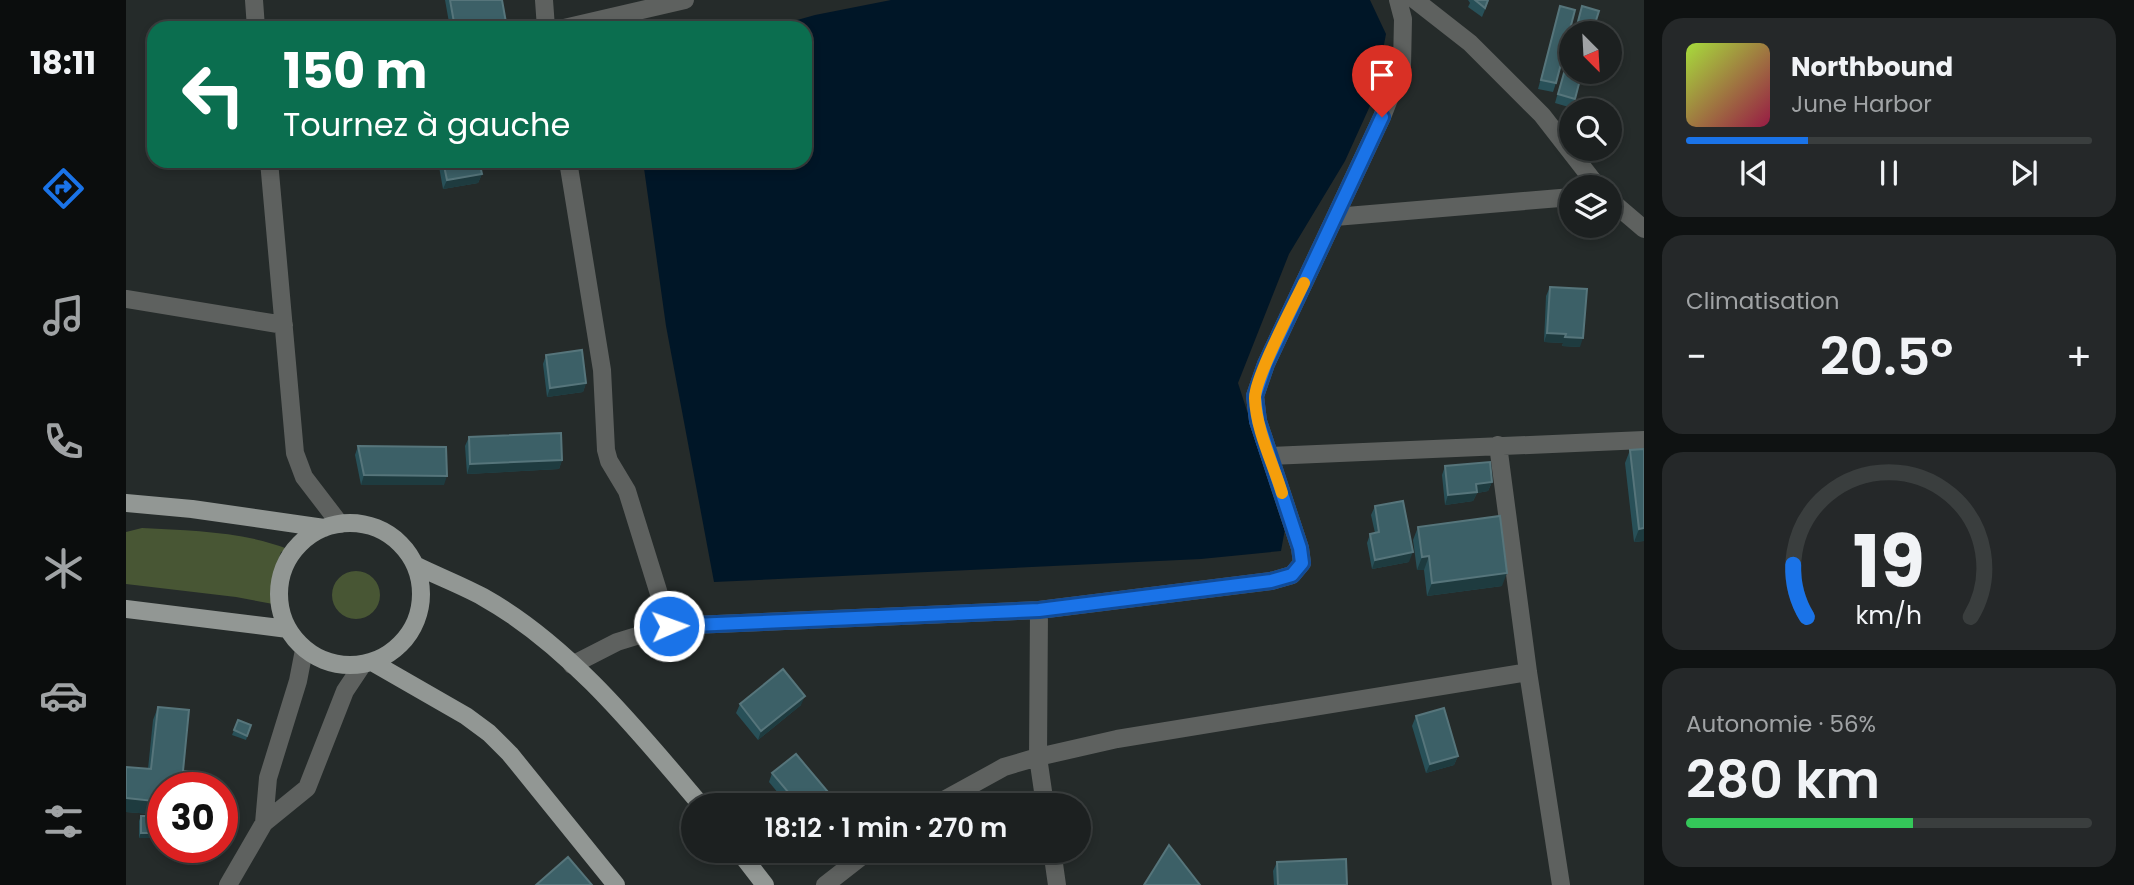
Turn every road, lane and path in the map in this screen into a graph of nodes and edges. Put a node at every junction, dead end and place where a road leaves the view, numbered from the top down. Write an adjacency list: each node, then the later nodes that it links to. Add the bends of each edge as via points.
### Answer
1 (254, 0): 6 (street)
2 (544, 0): 7 (street)
3 (685, 0): 8 (street)
4 (1398, 0): 14 (street, via 1403,19 1402,66)
5 (1415, 0): 11 (street, via 1470,43 1542,116)
6 (256, 21)
7 (546, 21)
8 (594, 21)
9 (270, 168): 17 (street)
10 (569, 168): 26 (street, via 602,370 606,450 627,491)
11 (1589, 175)
12 (1559, 198): 14 (street)
13 (1622, 210): 15 (street)
14 (1335, 217): 20 (street, via 1255,396)
15 (1644, 229)
16 (126, 299): 17 (street)
17 (284, 326): 22 (street, via 298,466)
18 (1644, 440): 19 (street)
19 (1498, 445): 20 (street); 31 (street)
20 (1270, 456): 25 (street, via 1300,548 1302,563 1292,575)
21 (126, 503): 22 (main road)
22 (332, 526): 23 (main road, via 363,524 384,532 402,546); 27 (main road, via 304,540 289,557 280,578 279,601)
23 (415, 565): 29 (main road, via 421,588 419,611 410,633 393,650); 30 (main road, via 483,597)
24 (126, 609): 27 (main road)
25 (1039, 610): 26 (street); 32 (street)
26 (669, 626): 30 (street, via 617,642)
27 (288, 629): 28 (main road)
28 (304, 650): 29 (main road, via 332,663); 36 (street, via 268,778)
29 (368, 663): 36 (street, via 345,691 307,788); 41 (main road, via 489,733)
30 (572, 665): 33 (main road)
31 (1528, 672): 32 (street, via 1117,739); 45 (street)
32 (1038, 757): 34 (street, via 1004,767); 35 (street)
33 (691, 793)
34 (957, 793)
35 (1043, 793)
36 (264, 823): 40 (street)
37 (748, 863): 42 (main road)
38 (853, 863): 43 (street)
39 (1054, 863): 44 (street)
40 (228, 885)
41 (616, 885)
42 (765, 885)
43 (825, 885)
44 (1057, 885)
45 (1561, 885)

